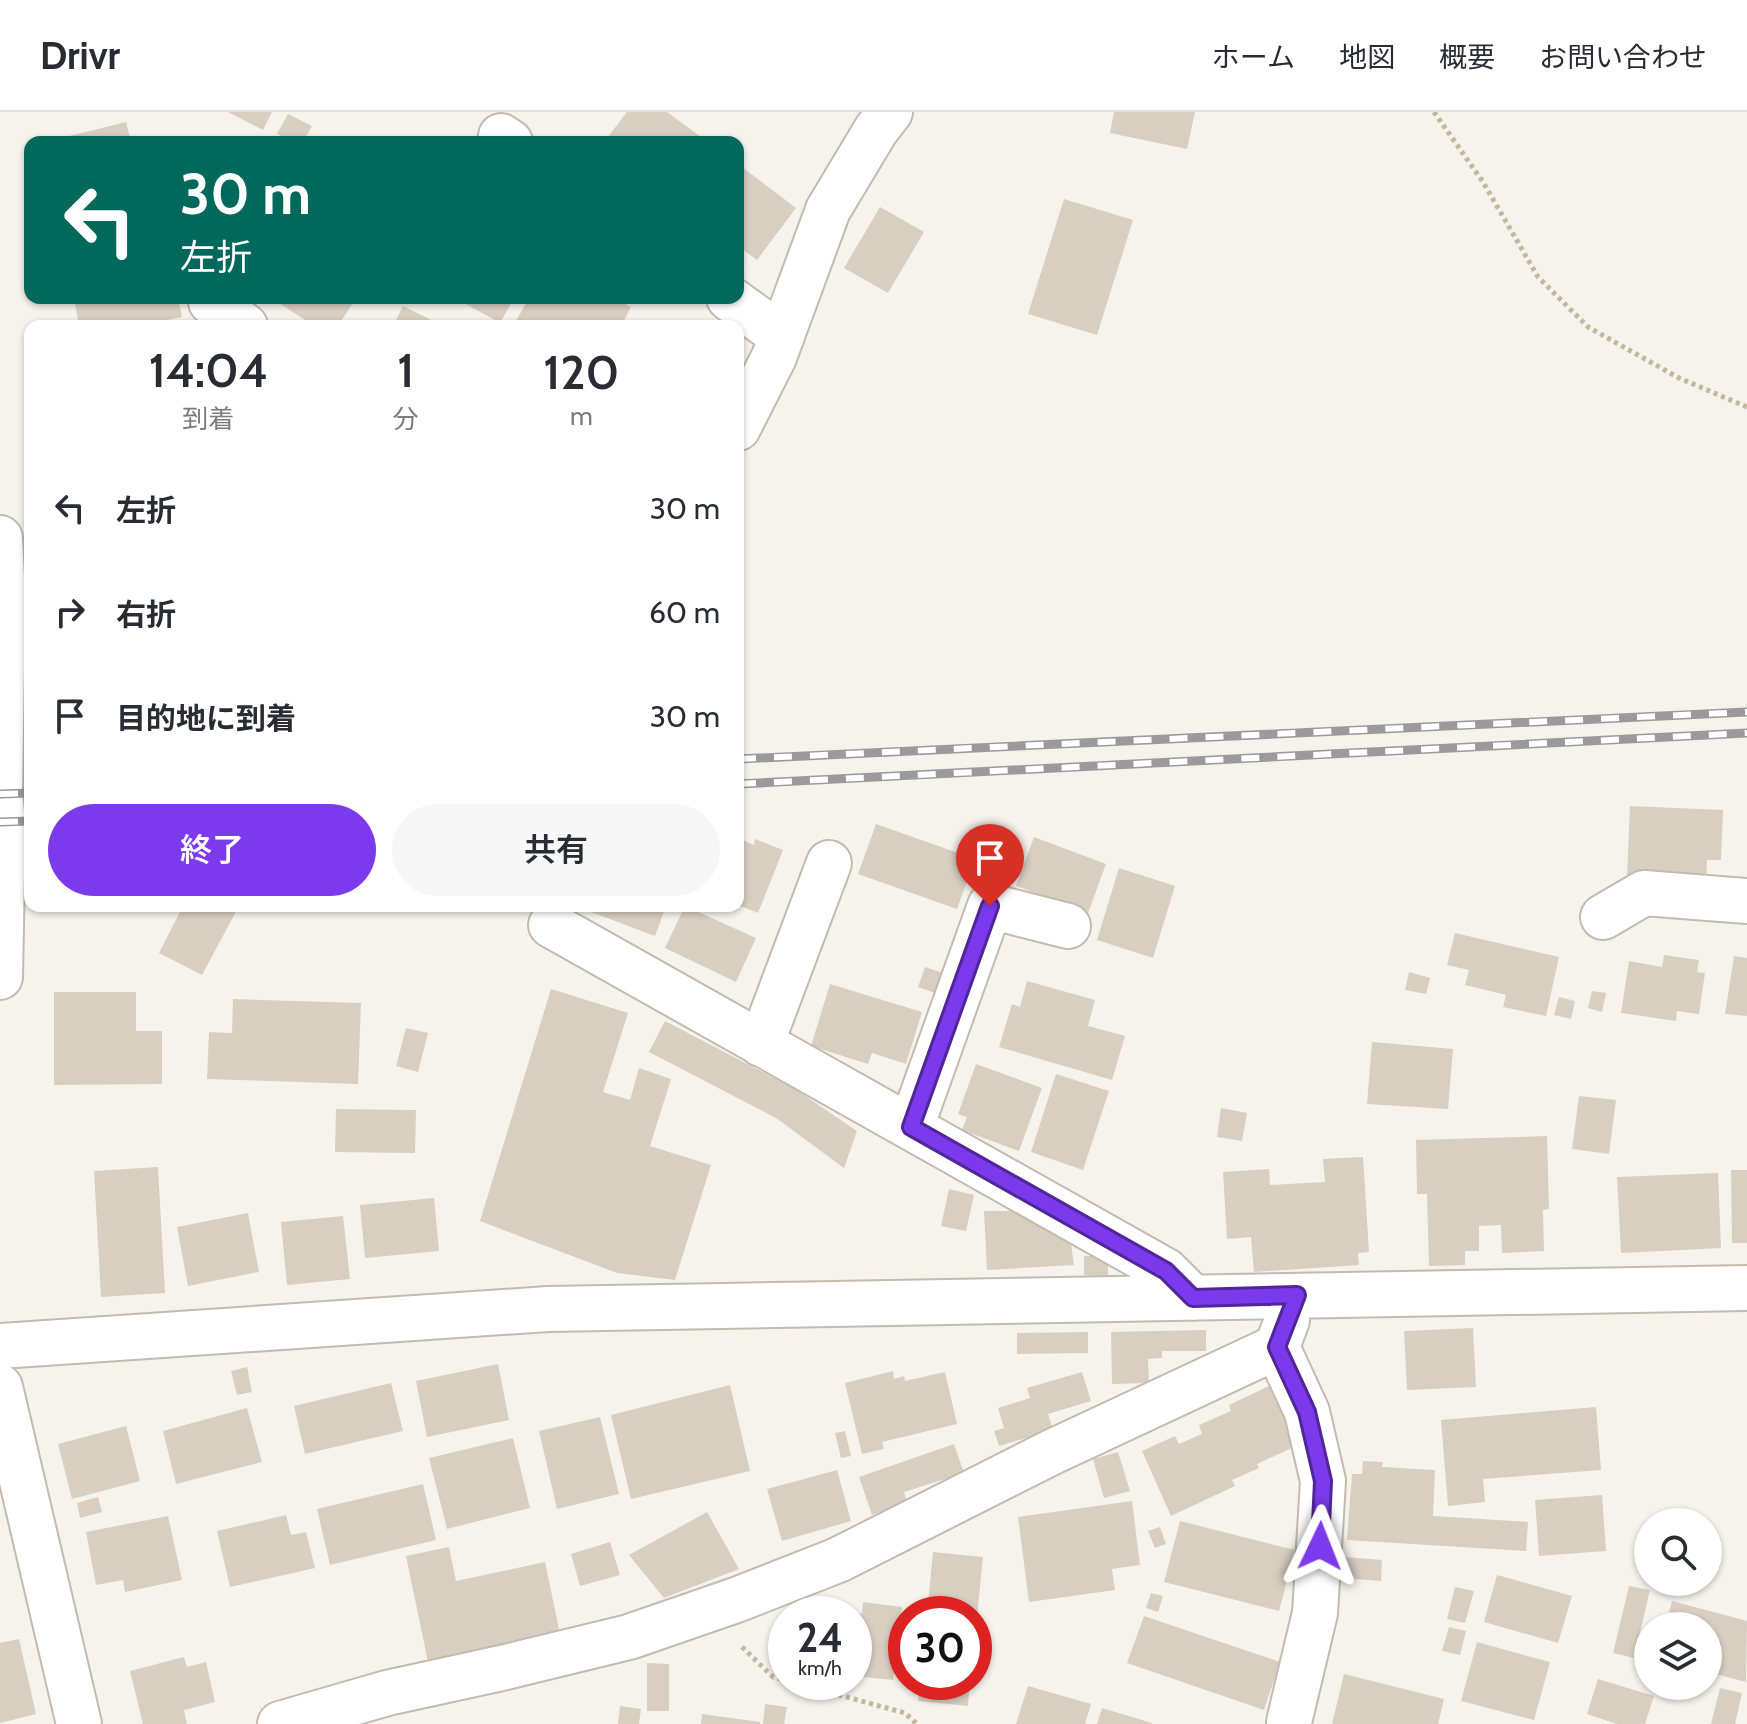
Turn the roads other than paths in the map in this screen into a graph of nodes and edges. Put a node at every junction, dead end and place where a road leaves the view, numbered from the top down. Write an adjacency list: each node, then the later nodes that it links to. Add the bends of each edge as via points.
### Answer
1 (890, 112): 3 (street, via 828,210)
2 (737, 304): 3 (street)
3 (782, 336): 4 (street)
4 (744, 416)
5 (0, 541): 6 (street)
6 (16, 599): 7 (street)
7 (2, 703): 13 (street)
8 (829, 863): 14 (street)
9 (1747, 901): 10 (street, via 1644,893)
10 (1603, 917)
11 (551, 925): 14 (street)
12 (1068, 926): 15 (street, via 990,906)
13 (0, 977)
14 (761, 1044): 15 (street)
15 (911, 1127): 18 (street, via 1166,1271)
16 (1747, 1288): 17 (street)
17 (1297, 1295): 18 (street); 20 (street)
18 (1193, 1298): 19 (street, via 548,1309)
19 (0, 1346)
20 (1277, 1347): 22 (street, via 1307,1412 1323,1481 1315,1613); 24 (street, via 838,1560 736,1600 629,1637 387,1693)
21 (0, 1387): 23 (street)
22 (1289, 1722)
23 (79, 1724)
24 (280, 1724)

